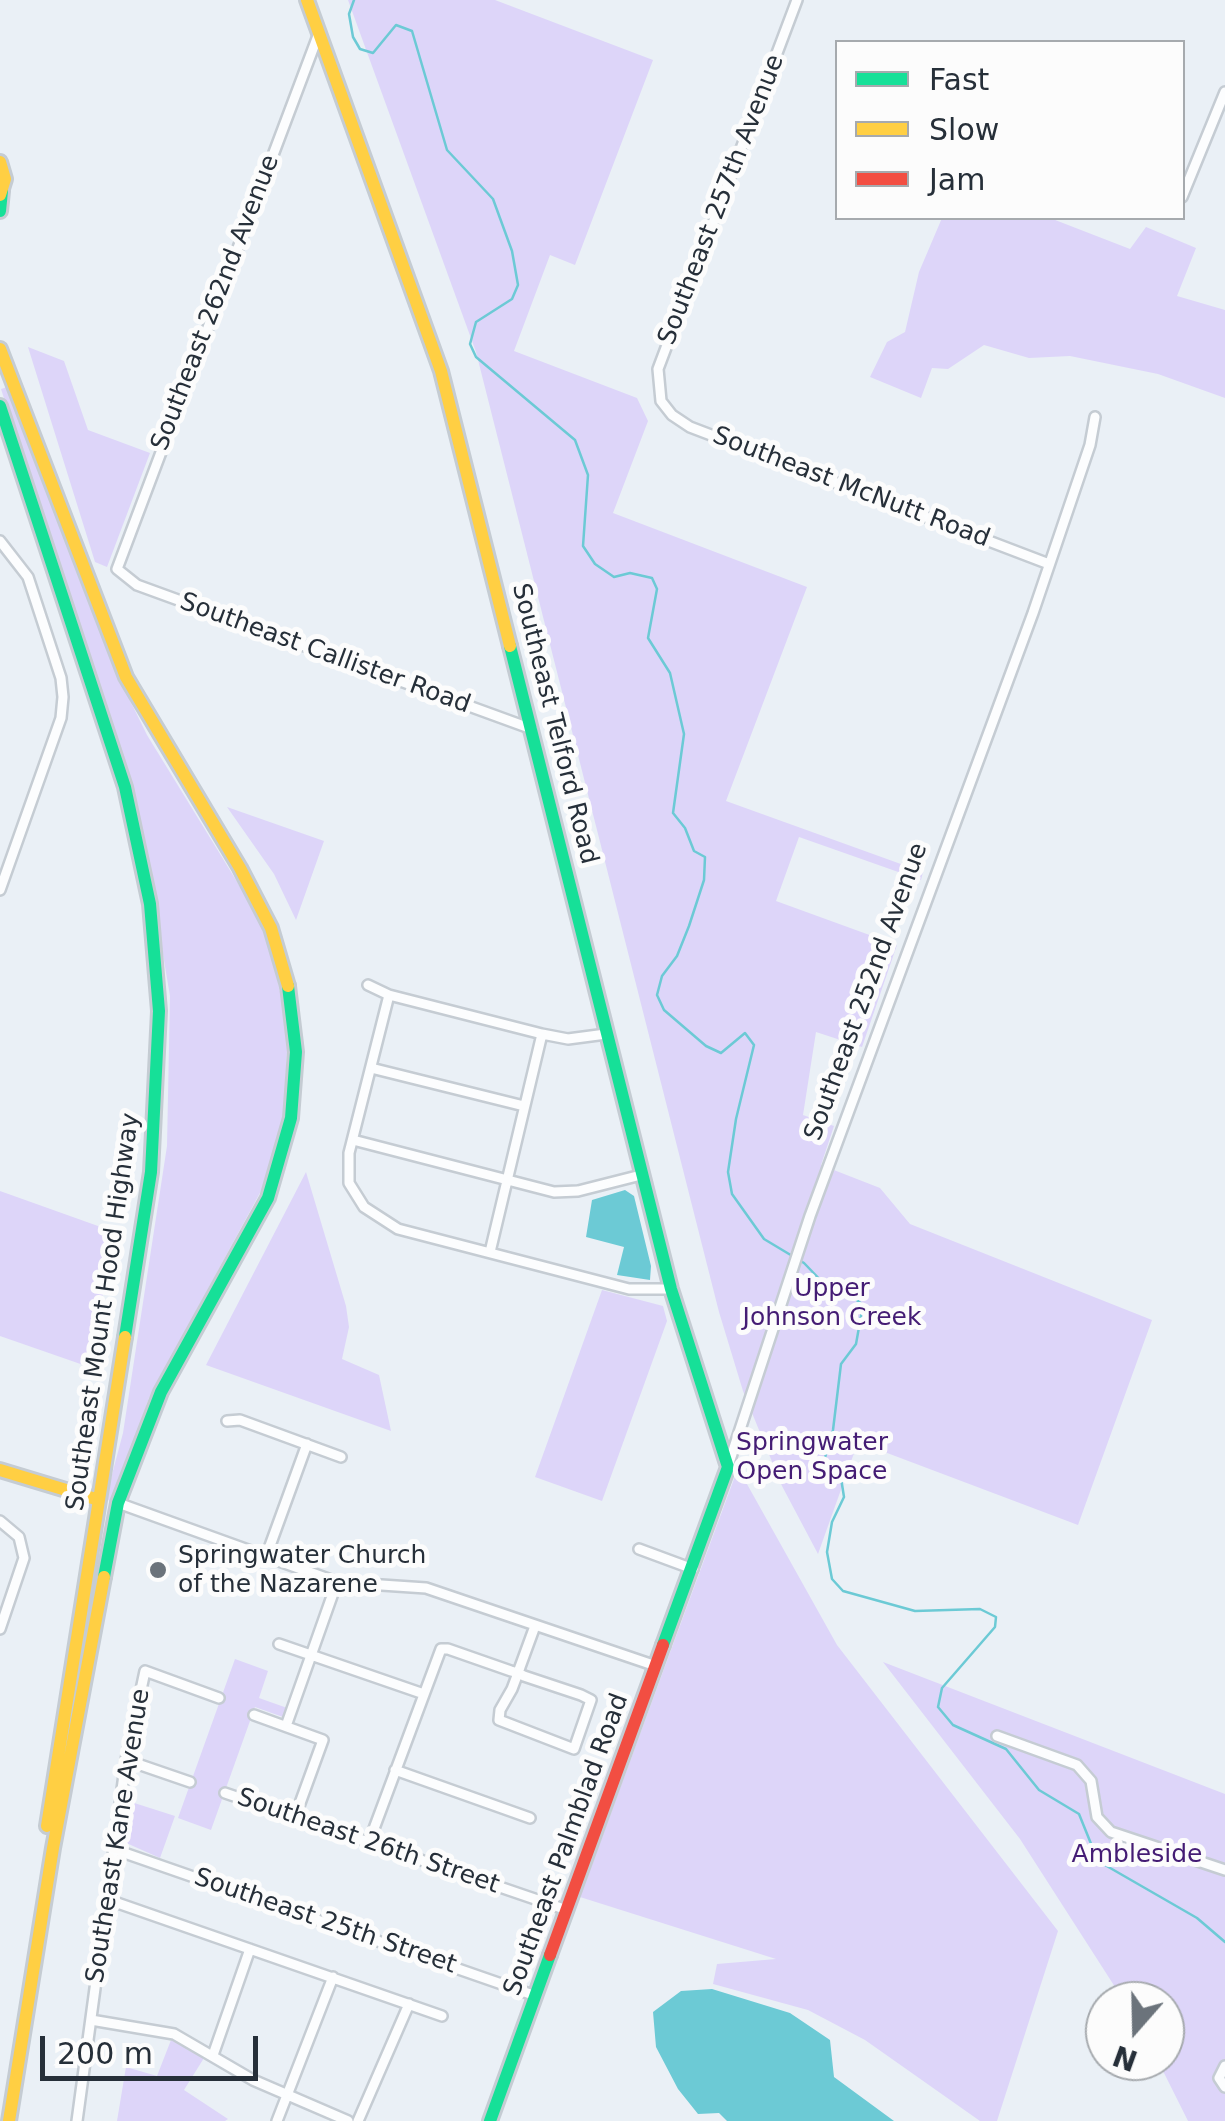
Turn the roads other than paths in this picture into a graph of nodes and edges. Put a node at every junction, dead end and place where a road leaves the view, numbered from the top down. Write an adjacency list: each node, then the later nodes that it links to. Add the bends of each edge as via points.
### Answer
1 (307, 0): 3 (main road, Southeast Telford Road)
2 (797, 0): 10 (street, Southeast 257th Avenue, via 658,369)
3 (319, 33): 15 (street, Southeast 262nd Avenue, via 118,560); 16 (main road, Southeast Telford Road, via 440,371)
4 (1225, 92): 6 (street)
5 (0, 162): 7 (main road)
6 (1185, 189)
7 (1, 193): 8 (main road)
8 (0, 212)
9 (1, 353): 35 (main road, Southeast Mount Hood Highway, via 126,678 271,928 296,1034 291,1118 273,1184 161,1392)
10 (661, 401): 14 (street, Southeast McNutt Road, via 690,426)
11 (0, 406): 34 (main road, Southeast Mount Hood Highway, via 125,787 155,947 160,1050 154,1145)
12 (1095, 417): 14 (street, Southeast 252nd Avenue)
13 (0, 541): 17 (street, via 21,566 63,697)
14 (1048, 564): 32 (street, Southeast 252nd Avenue, via 800,1242)
15 (120, 574): 16 (street, Southeast Callister Road)
16 (532, 729): 21 (main road, Southeast Telford Road)
17 (0, 890)
18 (368, 985): 19 (street)
19 (389, 995): 20 (street); 22 (street)
20 (542, 1034): 21 (street); 23 (street)
21 (606, 1034): 25 (main road, Southeast Telford Road)
22 (371, 1068): 23 (street); 24 (street)
23 (524, 1106): 26 (street)
24 (353, 1140): 26 (street); 27 (street, via 348,1167 356,1197 375,1216 398,1229)
25 (642, 1174): 26 (street, via 566,1192); 28 (main road, Southeast Telford Road)
26 (505, 1179): 27 (street)
27 (490, 1252): 28 (street, via 629,1288)
28 (671, 1289): 32 (main road, Southeast Telford Road)
29 (227, 1422): 30 (street, via 240,1420)
30 (307, 1444): 31 (street); 38 (street)
31 (341, 1456)
32 (728, 1467): 39 (main road, Southeast 252nd Avenue)
33 (0, 1470): 34 (main road)
34 (99, 1500): 42 (main road, via 106,1506); 76 (main road, Southeast Mount Hood Highway)
35 (118, 1502): 38 (street); 42 (main road, Southeast Mount Hood Highway)
36 (0, 1521): 43 (street, via 19,1537 24,1558)
37 (638, 1549): 39 (street)
38 (268, 1554): 40 (street)
39 (693, 1569): 41 (main road, Southeast 252nd Avenue)
40 (337, 1582): 44 (street, via 426,1588); 47 (street)
41 (687, 1586): 48 (main road, Southeast Palmblad Road)
42 (98, 1594): 77 (main road, Southeast Mount Hood Highway)
43 (3, 1612): 45 (street)
44 (535, 1626): 48 (street); 49 (street)
45 (0, 1630)
46 (279, 1644): 47 (street)
47 (311, 1656): 50 (street); 53 (street)
48 (656, 1666): 65 (main road, Southeast Palmblad Road)
49 (518, 1673): 49 (street, via 591,1700 574,1749 499,1720); 50 (street, via 440,1649)
50 (422, 1693): 56 (street)
51 (219, 1698): 55 (street, Southeast Kane Avenue, via 145,1670)
52 (254, 1715): 53 (street)
53 (286, 1726): 59 (street, via 323,1740)
54 (997, 1736): 63 (street, via 1077,1765 1091,1781 1097,1817 1111,1832)
55 (126, 1760): 57 (street); 62 (street, Southeast Kane Avenue)
56 (394, 1770): 60 (street); 61 (street)
57 (190, 1782)
58 (225, 1792): 59 (street, Southeast 26th Street)
59 (296, 1816): 61 (street, Southeast 26th Street)
60 (530, 1818)
61 (369, 1842): 65 (street, Southeast 26th Street)
62 (114, 1849): 64 (street, Southeast Kane Avenue); 68 (street, Southeast 25th Street)
63 (1225, 1870)
64 (106, 1899): 66 (street); 71 (street, Southeast Kane Avenue)
65 (567, 1910): 68 (main road, Southeast Palmblad Road)
66 (250, 1949): 67 (street); 72 (street)
67 (333, 1978): 69 (street); 75 (street)
68 (536, 1996): 82 (main road, Southeast Palmblad Road)
69 (409, 2004): 70 (street); 81 (street)
70 (442, 2016)
71 (91, 2020): 72 (street, via 174,2034); 78 (street, Southeast Kane Avenue)
72 (213, 2055): 75 (street)
73 (1225, 2066): 74 (street)
74 (1225, 2087)
75 (288, 2095): 79 (street); 80 (street)
76 (0, 2121)
77 (9, 2121)
78 (77, 2121)
79 (278, 2121)
80 (348, 2121)
81 (358, 2121)
82 (490, 2121)

